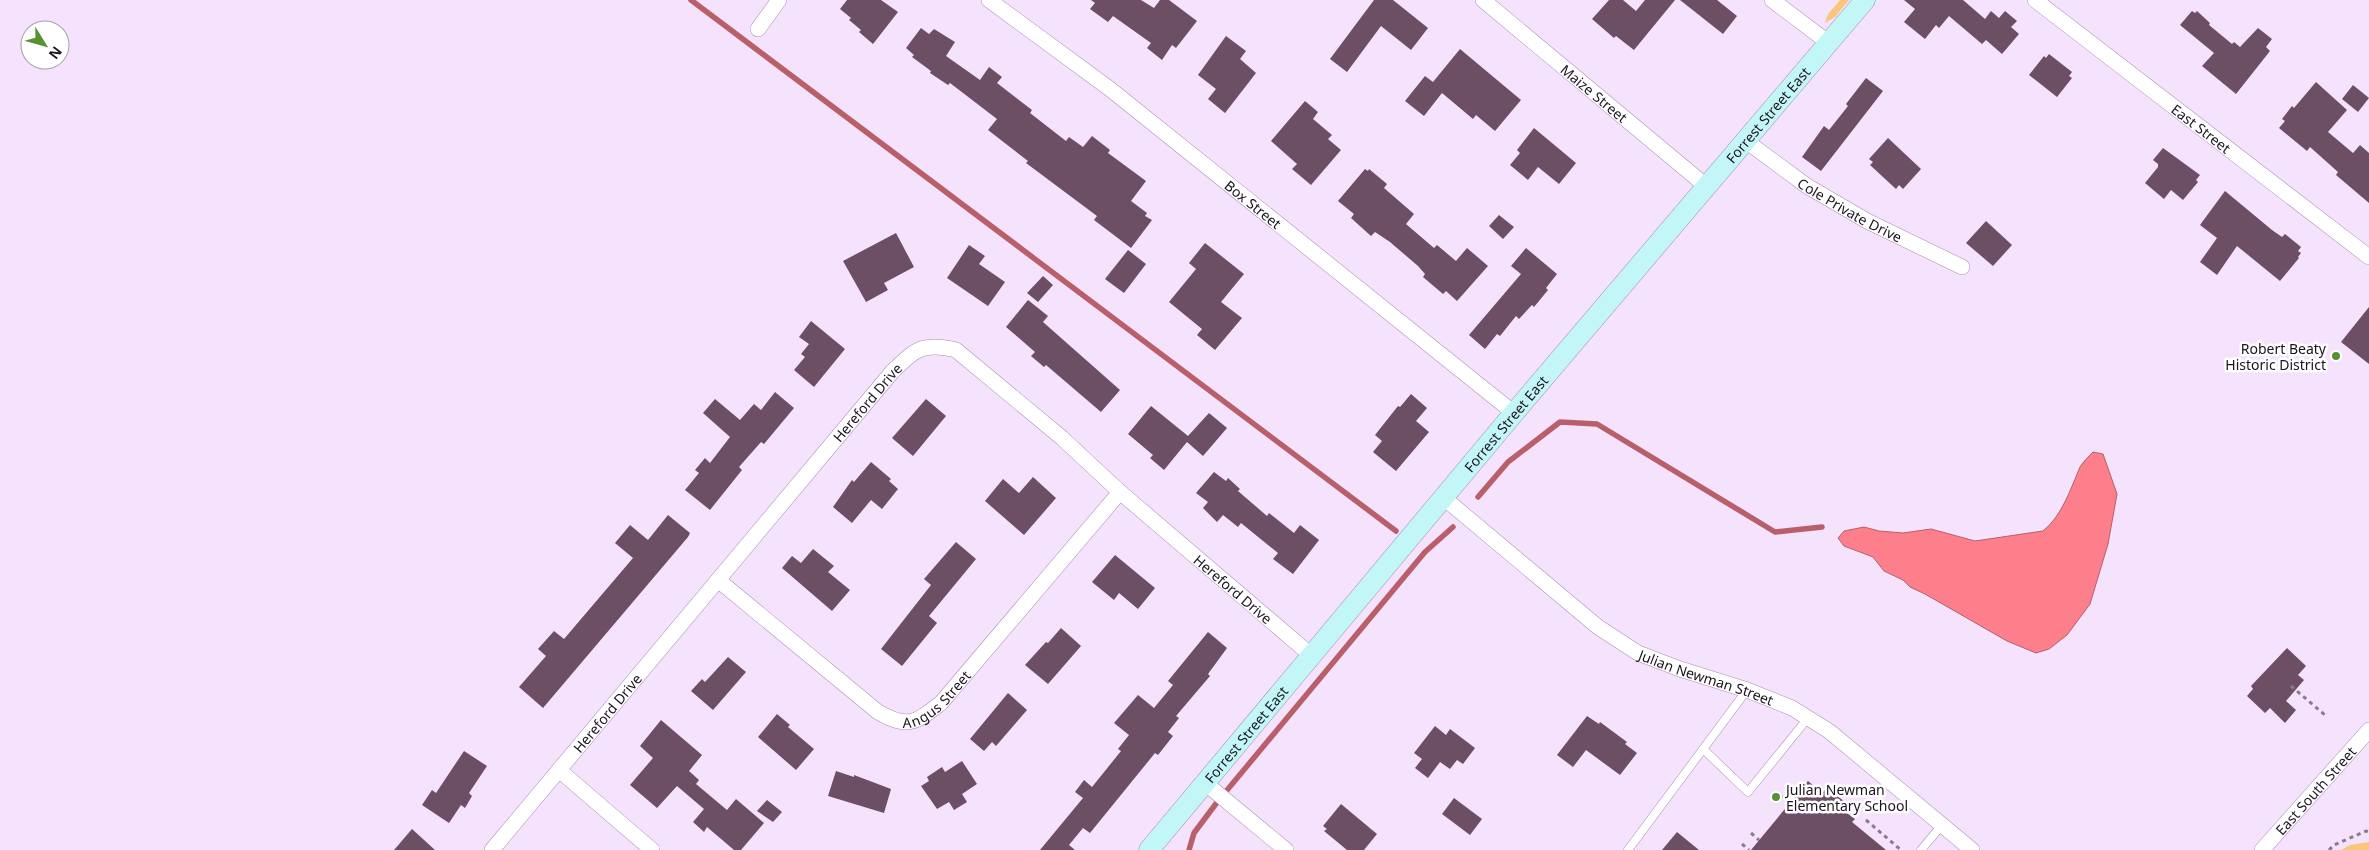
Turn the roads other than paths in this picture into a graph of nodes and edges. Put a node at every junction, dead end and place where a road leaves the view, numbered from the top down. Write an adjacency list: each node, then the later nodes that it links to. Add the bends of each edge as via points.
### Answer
1 (779, 0): 7 (street)
2 (989, 0): 13 (street, Box Street, via 1118,96)
3 (1483, 0): 10 (street, Maize Street)
4 (1772, 0): 8 (street)
5 (1865, 0): 8 (main road, Forrest Street East)
6 (2035, 0): 11 (street, East Street)
7 (758, 29)
8 (1829, 43): 9 (main road, Forrest Street East)
9 (1746, 141): 10 (main road, Forrest Street East); 12 (street, Cole Private Drive, via 1807,186 1867,221)
10 (1706, 186): 13 (main road, Forrest Street East)
11 (2368, 254)
12 (1962, 267)
13 (1514, 412): 15 (main road, Forrest Street East)
14 (1120, 492): 16 (street, Angus Street, via 941,703 921,718 898,723 878,712); 16 (street, Hereford Drive, via 1062,438 956,350 933,345 910,354 892,372); 17 (street, Hereford Drive)
15 (1444, 498): 17 (main road, Forrest Street East); 18 (street, Julian Newman Street, via 1598,627 1638,653)
16 (718, 580): 22 (street, Hereford Drive)
17 (1312, 656): 23 (main road, Forrest Street East)
18 (1747, 690): 19 (street, Julian Newman Street); 21 (lane)
19 (1808, 718): 21 (lane, via 1748,792); 24 (street, Julian Newman Street, via 1830,731)
20 (2367, 735): 32 (street, East South Street)
21 (1703, 749): 29 (lane)
22 (559, 770): 25 (street, Hereford Drive); 26 (street)
23 (1205, 783): 27 (main road, Forrest Street East); 28 (street)
24 (1942, 824): 30 (lane); 31 (street, Julian Newman Street)
25 (492, 850)
26 (652, 850)
27 (1150, 850)
28 (1286, 850)
29 (1628, 850)
30 (1921, 850)
31 (1972, 850)
32 (2262, 850)

